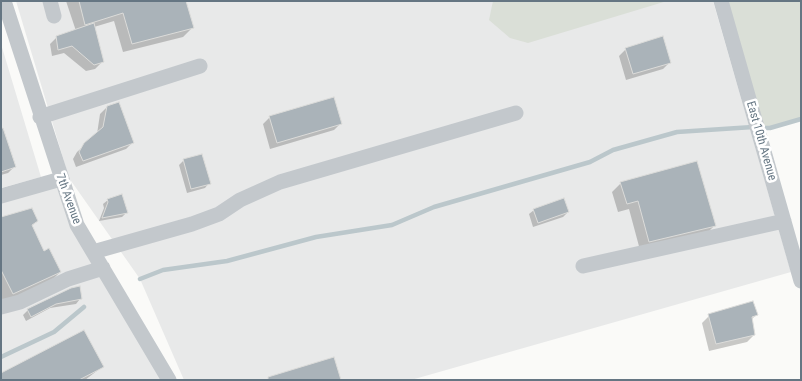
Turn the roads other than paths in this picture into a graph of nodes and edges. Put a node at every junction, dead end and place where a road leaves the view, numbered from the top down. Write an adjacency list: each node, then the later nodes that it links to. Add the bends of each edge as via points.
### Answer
1 (721, 1): 8 (street, East 10th Avenue)
2 (6, 2): 5 (street, 7th Avenue)
3 (200, 66): 5 (street)
4 (516, 113): 9 (street, via 280,182 240,200 219,214)
5 (40, 117): 6 (street, 7th Avenue)
6 (61, 178): 7 (street); 9 (street, 7th Avenue, via 77,224)
7 (1, 196)
8 (784, 221): 10 (street); 12 (street, East 10th Avenue)
9 (93, 252): 11 (street, 7th Avenue)
10 (583, 266)
11 (102, 268): 13 (street); 14 (street, 7th Avenue)
12 (801, 281)
13 (1, 307)
14 (169, 380)

